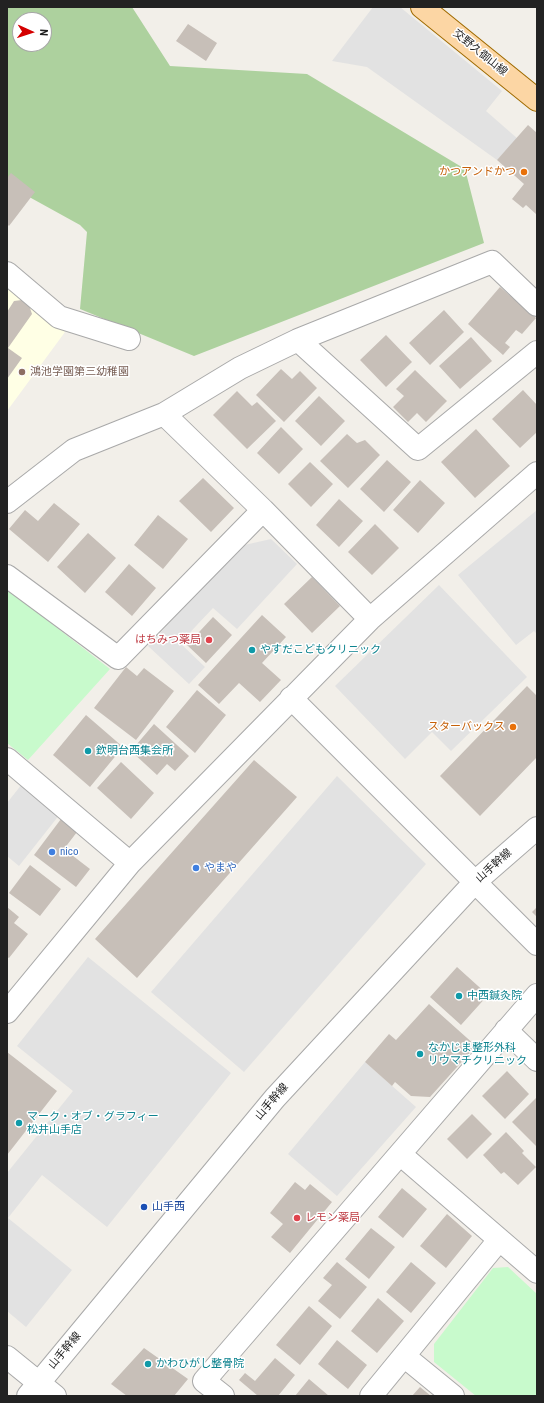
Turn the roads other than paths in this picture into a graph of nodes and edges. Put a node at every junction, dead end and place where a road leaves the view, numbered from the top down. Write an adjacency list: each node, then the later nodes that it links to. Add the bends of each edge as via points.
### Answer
1 (422, 7): 2 (main road, 交野久御山線)
2 (537, 100)
3 (7, 273): 5 (street, via 60,317)
4 (537, 305): 6 (street, via 492,262)
5 (129, 339)
6 (298, 340): 7 (street, via 418,449); 8 (street, via 240,368)
7 (537, 352)
8 (164, 414): 10 (street, via 74,450); 11 (street)
9 (537, 473): 13 (street)
10 (7, 502)
11 (262, 510): 12 (street, via 118,658); 13 (street)
12 (7, 576)
13 (370, 619): 14 (street)
14 (292, 698): 17 (street); 18 (street)
15 (10, 768): 17 (street)
16 (537, 828): 18 (street, 山手幹線)
17 (130, 863): 21 (street)
18 (475, 882): 19 (street); 29 (street, 山手幹線, via 275,1098)
19 (537, 944)
20 (537, 995): 22 (street)
21 (7, 1012)
22 (506, 1030): 23 (street); 24 (street)
23 (537, 1060)
24 (400, 1154): 25 (street); 30 (street, via 204,1381)
25 (499, 1240): 26 (street); 27 (street)
26 (537, 1272)
27 (404, 1356): 31 (street); 32 (street)
28 (7, 1357): 29 (street)
29 (41, 1392)
30 (223, 1396)
31 (371, 1396)
32 (453, 1396)

